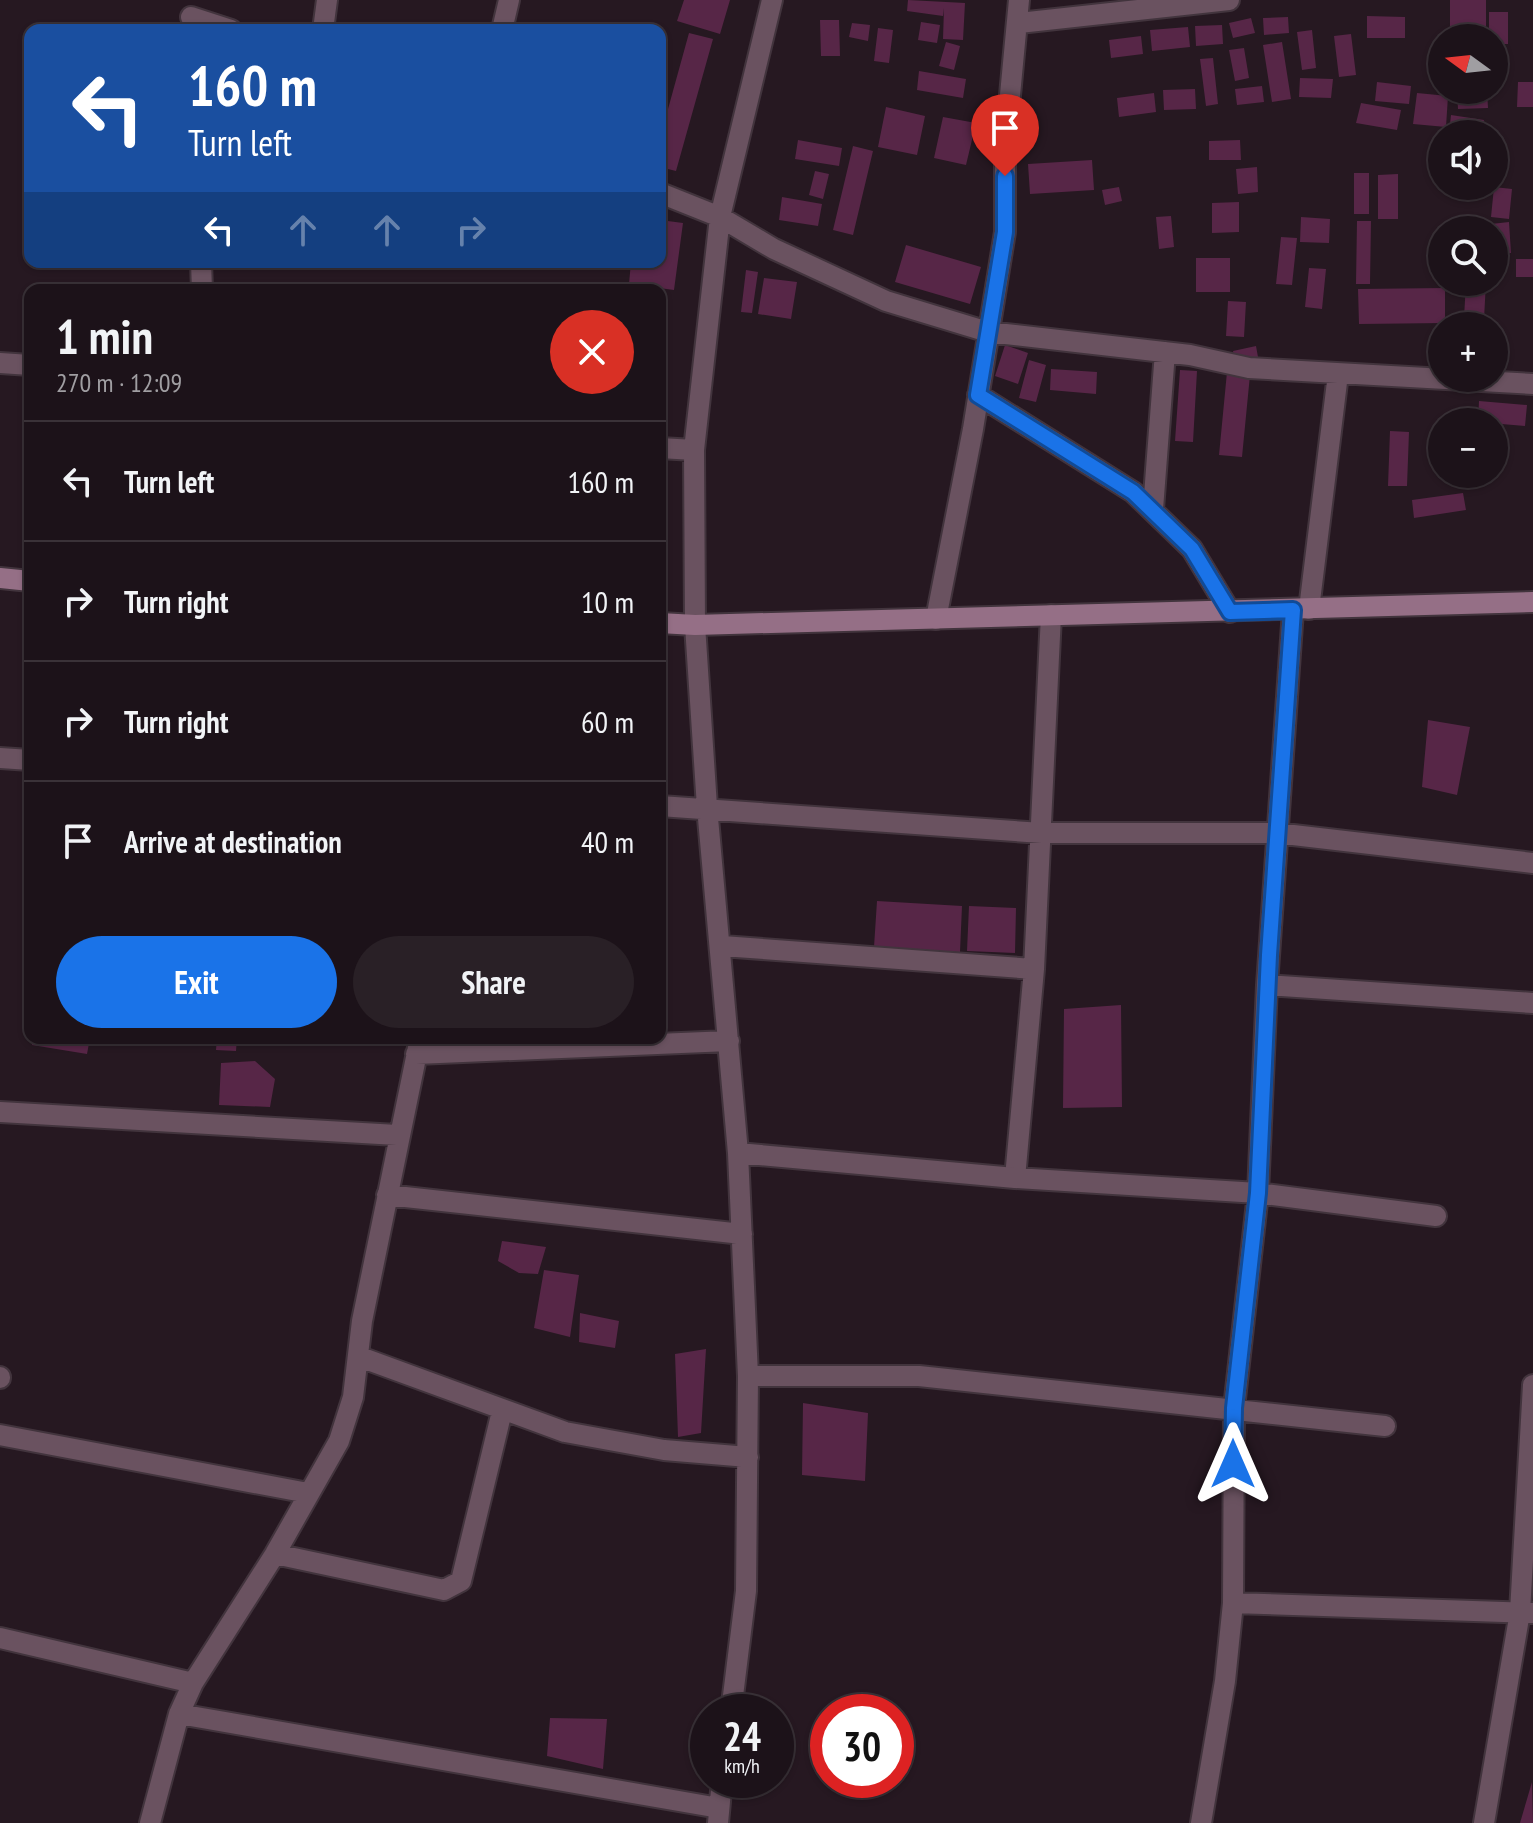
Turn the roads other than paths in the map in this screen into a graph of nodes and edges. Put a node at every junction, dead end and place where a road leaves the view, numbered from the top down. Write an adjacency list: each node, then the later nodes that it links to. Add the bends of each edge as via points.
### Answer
1 (327, 0): 9 (street)
2 (509, 0): 10 (street)
3 (772, 0): 12 (street)
4 (1019, 0): 7 (street)
5 (1229, 0): 7 (street)
6 (191, 16): 8 (street)
7 (1019, 23): 13 (street, via 1005,148 1005,232)
8 (214, 24)
9 (324, 24)
10 (503, 24)
11 (666, 195): 12 (street)
12 (720, 217): 13 (street, via 774,249 886,301); 21 (street)
13 (988, 332): 14 (street); 19 (street)
14 (1165, 352): 17 (street, via 1249,368); 22 (street)
15 (0, 363): 16 (street)
16 (24, 365)
17 (1338, 374): 18 (street); 26 (street)
18 (1533, 384)
19 (978, 395): 22 (street); 29 (street)
20 (666, 448): 21 (street)
21 (694, 450): 31 (street)
22 (1153, 509): 27 (street, via 1192,549)
23 (0, 578): 24 (street)
24 (24, 580)
25 (1533, 602): 26 (street)
26 (1301, 609): 27 (street); 37 (street)
27 (1230, 612): 28 (street)
28 (1051, 615): 29 (street); 36 (street)
29 (936, 619): 31 (street)
30 (666, 623): 31 (street)
31 (695, 625): 35 (street)
32 (0, 758): 33 (street)
33 (24, 760)
34 (666, 806): 35 (street)
35 (707, 807): 36 (street); 39 (street)
36 (1042, 833): 37 (street); 40 (street)
37 (1276, 833): 38 (street); 41 (street)
38 (1533, 863)
39 (722, 946): 40 (street); 43 (street)
40 (1034, 969): 50 (street)
41 (1267, 985): 42 (street); 51 (street)
42 (1533, 1003)
43 (729, 1041): 44 (street); 49 (street)
44 (666, 1042)
45 (542, 1044): 46 (street)
46 (418, 1046): 48 (street)
47 (0, 1112): 48 (street)
48 (397, 1135): 52 (street)
49 (738, 1153): 50 (street); 54 (street)
50 (1015, 1178): 51 (street)
51 (1258, 1193): 53 (street); 58 (street)
52 (387, 1195): 54 (street); 55 (street)
53 (1436, 1216)
54 (742, 1234): 56 (street)
55 (360, 1357): 59 (street); 63 (street, via 339,1441)
56 (748, 1376): 58 (street, via 919,1376); 62 (street)
57 (1533, 1385): 66 (street)
58 (1234, 1408): 60 (street); 65 (street)
59 (502, 1411): 62 (street, via 537,1425 617,1443); 64 (street, via 461,1581 455,1587 444,1590)
60 (1385, 1426)
61 (0, 1435): 63 (street)
62 (748, 1457): 69 (street, via 746,1591)
63 (308, 1493): 64 (street)
64 (275, 1554): 68 (street)
65 (1233, 1603): 66 (street); 73 (street)
66 (1526, 1612): 74 (street)
67 (0, 1638): 68 (street)
68 (193, 1683): 70 (street)
69 (733, 1694)
70 (179, 1714): 71 (street); 72 (street)
71 (718, 1816)
72 (150, 1823)
73 (1201, 1823)
74 (1484, 1823)

